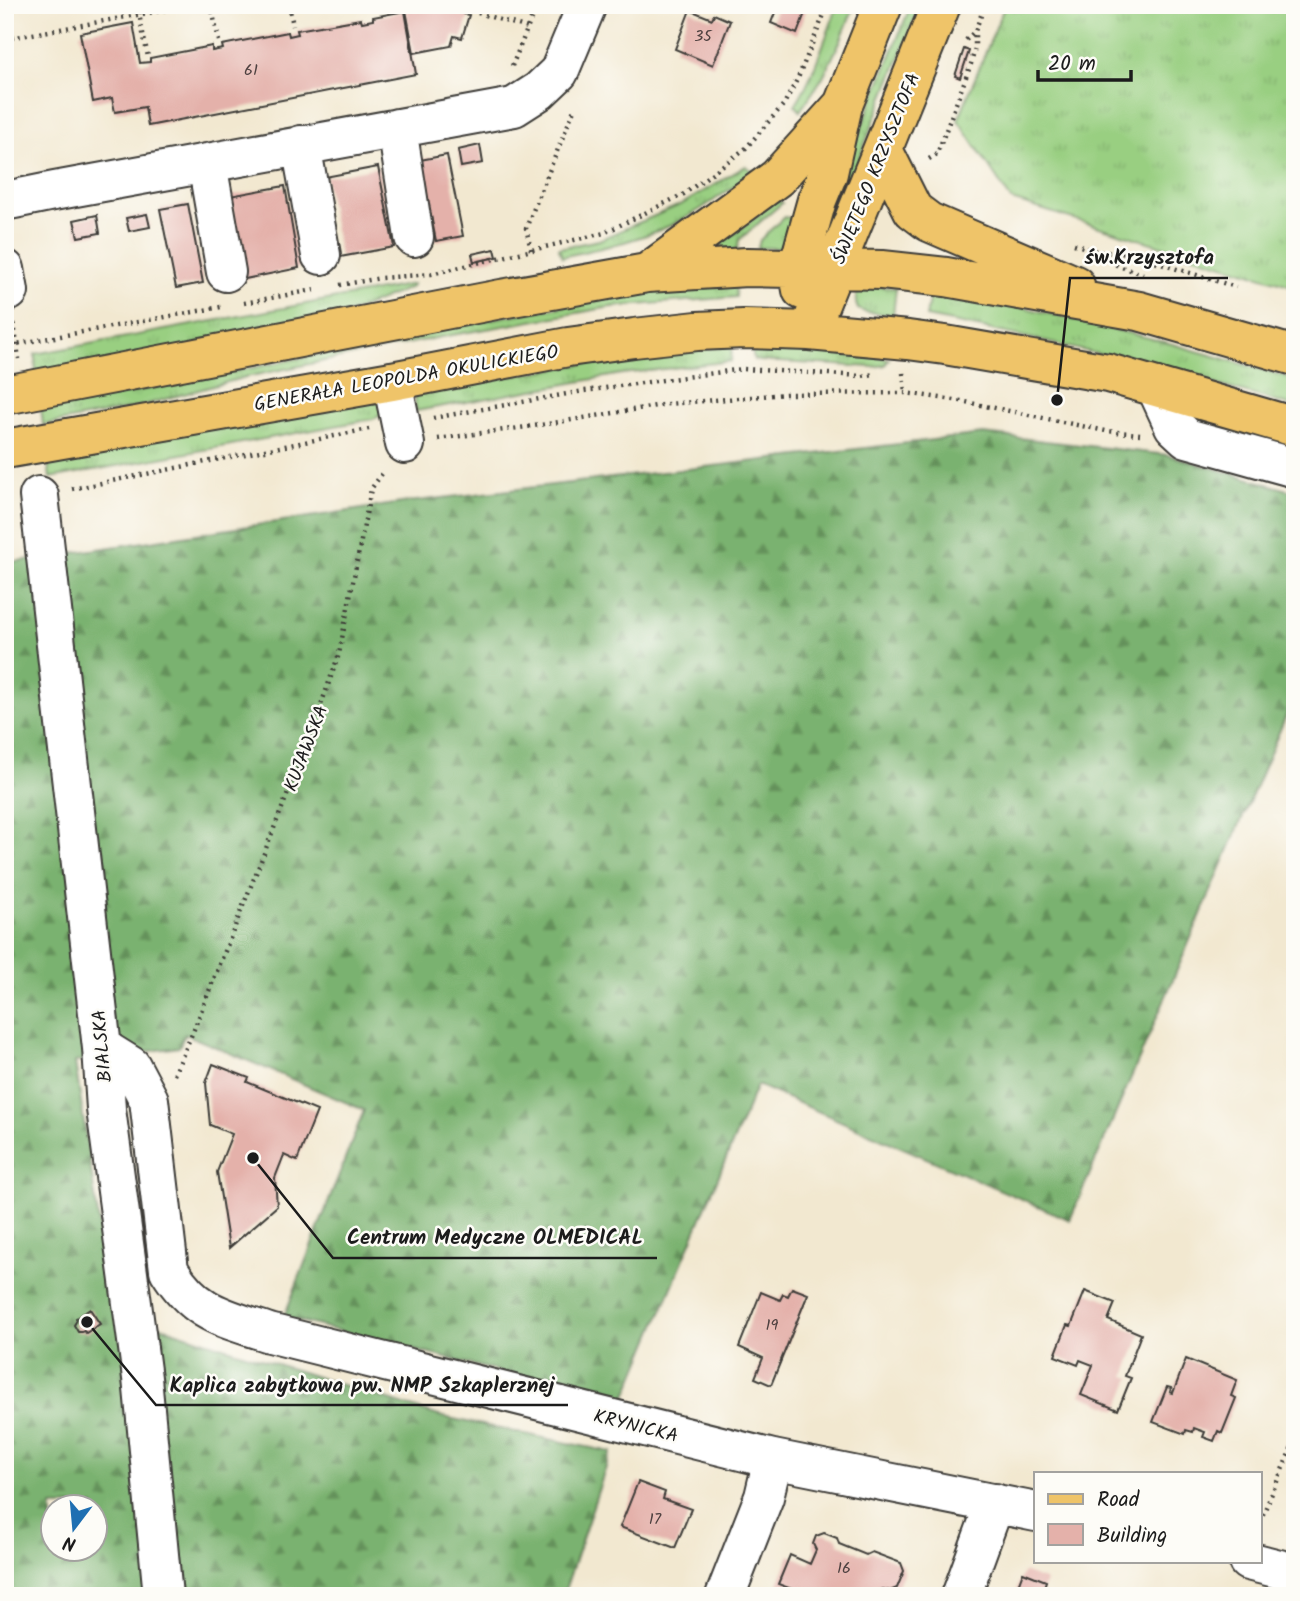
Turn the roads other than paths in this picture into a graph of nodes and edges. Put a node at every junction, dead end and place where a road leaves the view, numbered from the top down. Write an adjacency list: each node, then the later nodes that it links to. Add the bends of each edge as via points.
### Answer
1 (587, 5): 5 (street, via 567,89 538,91 514,107)
2 (883, 5): 4 (main road)
3 (941, 5): 7 (main road, ŚWIĘTEGO KRZYSZTOFA)
4 (843, 104): 11 (main road, via 828,173 817,200); 13 (main road, via 777,177)
5 (397, 128): 6 (street); 10 (street)
6 (301, 145): 8 (street); 14 (street)
7 (883, 150): 11 (main road, ŚWIĘTEGO KRZYSZTOFA); 15 (main road, via 913,210 929,222)
8 (207, 163): 9 (street); 12 (street)
9 (5, 201)
10 (414, 237)
11 (817, 268): 13 (main road); 15 (main road, via 946,277); 16 (main road, ŚWIĘTEGO KRZYSZTOFA)
12 (226, 272)
13 (646, 273): 18 (main road)
14 (320, 277)
15 (1139, 312): 17 (main road)
16 (809, 331): 19 (main road, GENERAŁA LEOPOLDA OKULICKIEGO, via 744,329 634,338); 20 (main road, GENERAŁA LEOPOLDA OKULICKIEGO, via 945,345 1108,373)
17 (1295, 356)
18 (13, 381)
19 (392, 381): 22 (street); 23 (main road, GENERAŁA LEOPOLDA OKULICKIEGO)
20 (1156, 387): 21 (main road, GENERAŁA LEOPOLDA OKULICKIEGO); 24 (street, via 1174,426 1187,438)
21 (1295, 427)
22 (418, 431)
23 (5, 449)
24 (1295, 468)
25 (39, 496): 26 (street, BIALSKA)
26 (102, 1048): 27 (street, KRYNICKA, via 131,1066 149,1100 169,1270 178,1285 214,1315 269,1333); 32 (street, BIALSKA)
27 (773, 1459): 28 (street, KRYNICKA); 33 (street, via 764,1497)
28 (995, 1503): 29 (street, KRYNICKA); 34 (street)
29 (1034, 1512)
30 (1250, 1562): 31 (street)
31 (1285, 1580)
32 (163, 1596)
33 (725, 1596)
34 (961, 1596)

